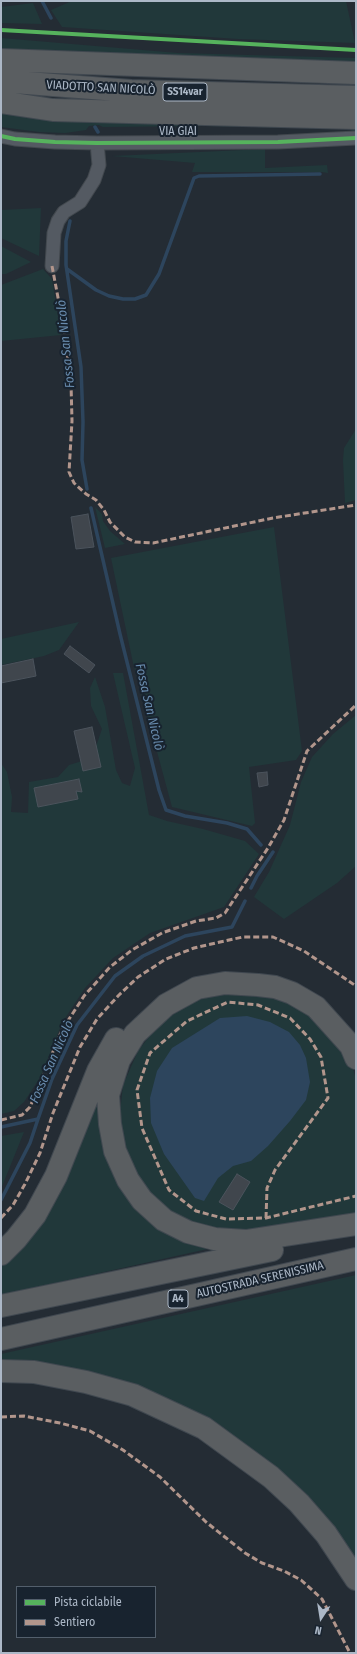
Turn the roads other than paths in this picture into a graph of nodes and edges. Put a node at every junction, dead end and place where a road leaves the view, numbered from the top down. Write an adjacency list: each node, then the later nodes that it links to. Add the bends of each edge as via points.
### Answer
1 (1, 60): 2 (highway)
2 (356, 73)
3 (8, 82): 4 (highway, VIADOTTO SAN NICOLÒ / SS14var, via 131,91)
4 (356, 97)
5 (1, 102): 6 (highway, via 53,110)
6 (356, 118)
7 (1, 136): 9 (street, VIA GIAI, via 55,142)
8 (356, 138): 9 (street, VIA GIAI, via 278,142)
9 (97, 143): 10 (street, via 99,165 94,180 80,202 64,212 58,221 54,232)
10 (52, 266)
11 (356, 1031): 15 (highway, via 349,1020 328,1001 303,985 278,975 249,969 212,973 153,1000 132,1019 114,1042 98,1071 56,1176 35,1214)
12 (356, 1058): 13 (highway, via 352,1046 316,1007 292,993 270,986 225,983 197,988 166,1005 136,1034 119,1060 108,1095 115,1151 121,1165 142,1200 164,1220 188,1232 215,1239 246,1241)
13 (356, 1224)
14 (356, 1234): 17 (highway, AUTOSTRADA SERENISSIMA)
15 (1, 1254)
16 (356, 1259): 18 (highway, AUTOSTRADA SERENISSIMA / A4)
17 (1, 1306)
18 (1, 1338)
19 (1, 1371): 20 (highway, via 34,1372 134,1395 204,1428 271,1477 299,1503 326,1534)
20 (356, 1579)

